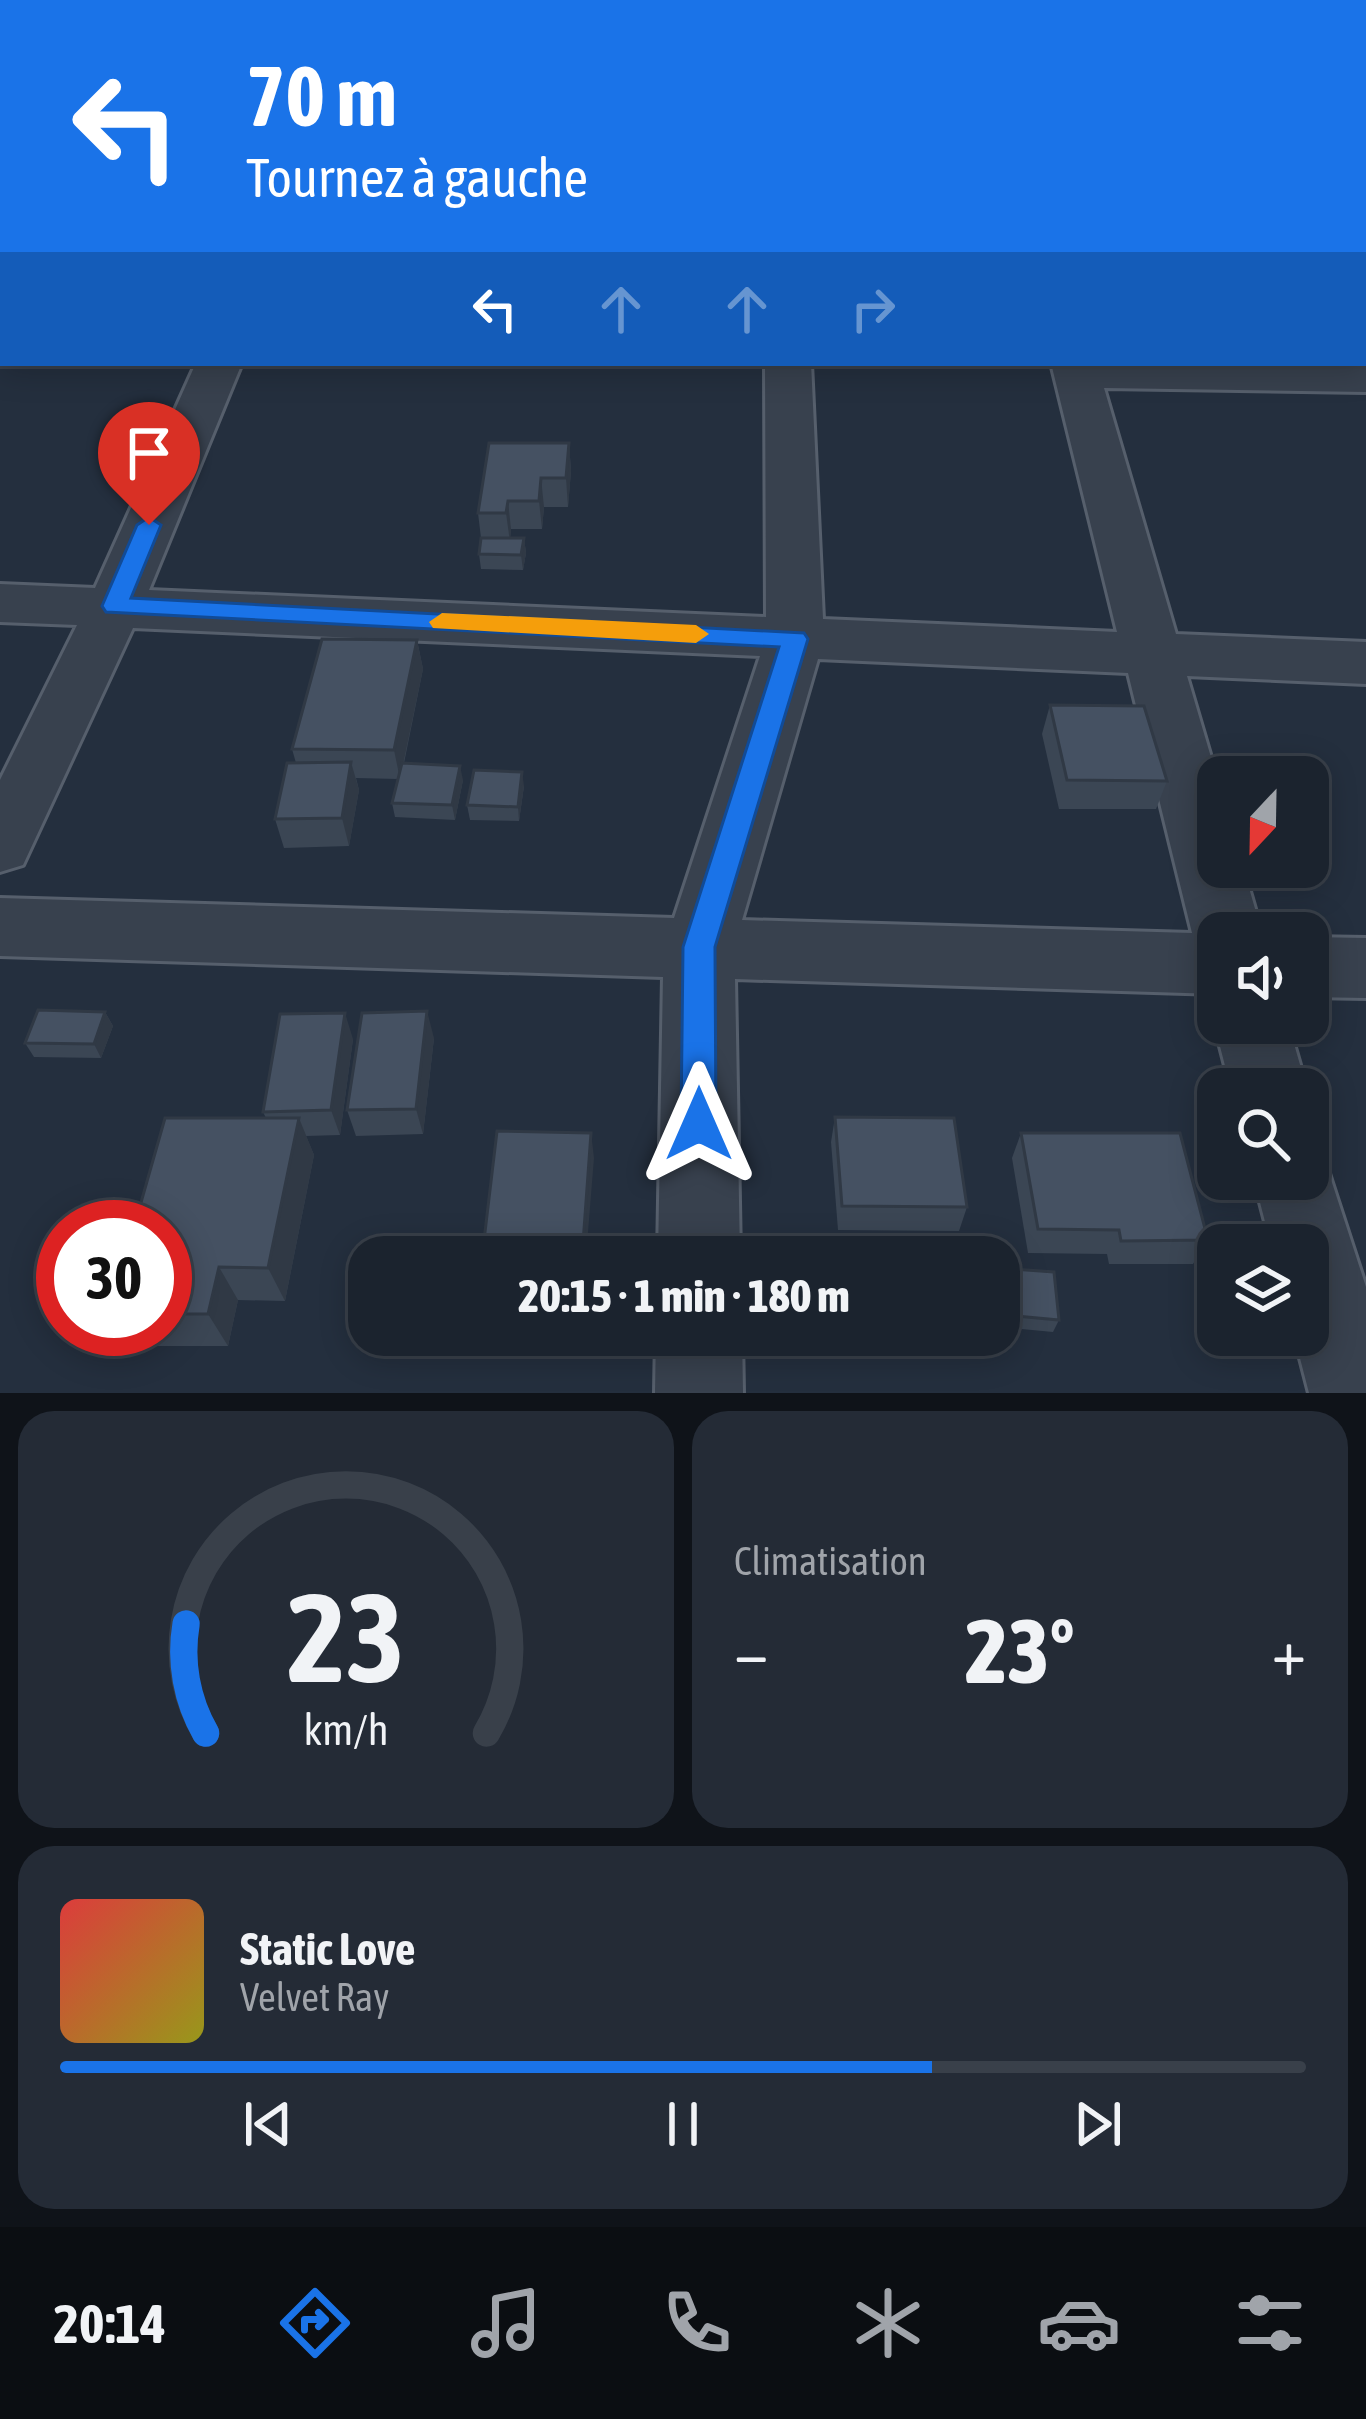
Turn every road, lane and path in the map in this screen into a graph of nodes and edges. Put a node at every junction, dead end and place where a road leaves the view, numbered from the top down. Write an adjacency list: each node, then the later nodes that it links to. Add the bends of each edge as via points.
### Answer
1 (218, 366): 6 (street)
2 (788, 366): 7 (street)
3 (1076, 368): 4 (street); 8 (street)
4 (1366, 378)
5 (0, 603): 6 (street)
6 (115, 606): 7 (street); 10 (street)
7 (794, 639): 8 (street); 13 (street)
8 (1153, 656): 9 (street); 11 (street)
9 (1366, 663)
10 (0, 846)
11 (1220, 912)
12 (0, 926): 13 (street)
13 (699, 947): 14 (street); 18 (street)
14 (1197, 963)
15 (1329, 967): 16 (street)
16 (1366, 968)
17 (1300, 1200): 21 (street)
18 (699, 1236)
19 (699, 1356): 20 (street)
20 (699, 1393)
21 (1352, 1393)

